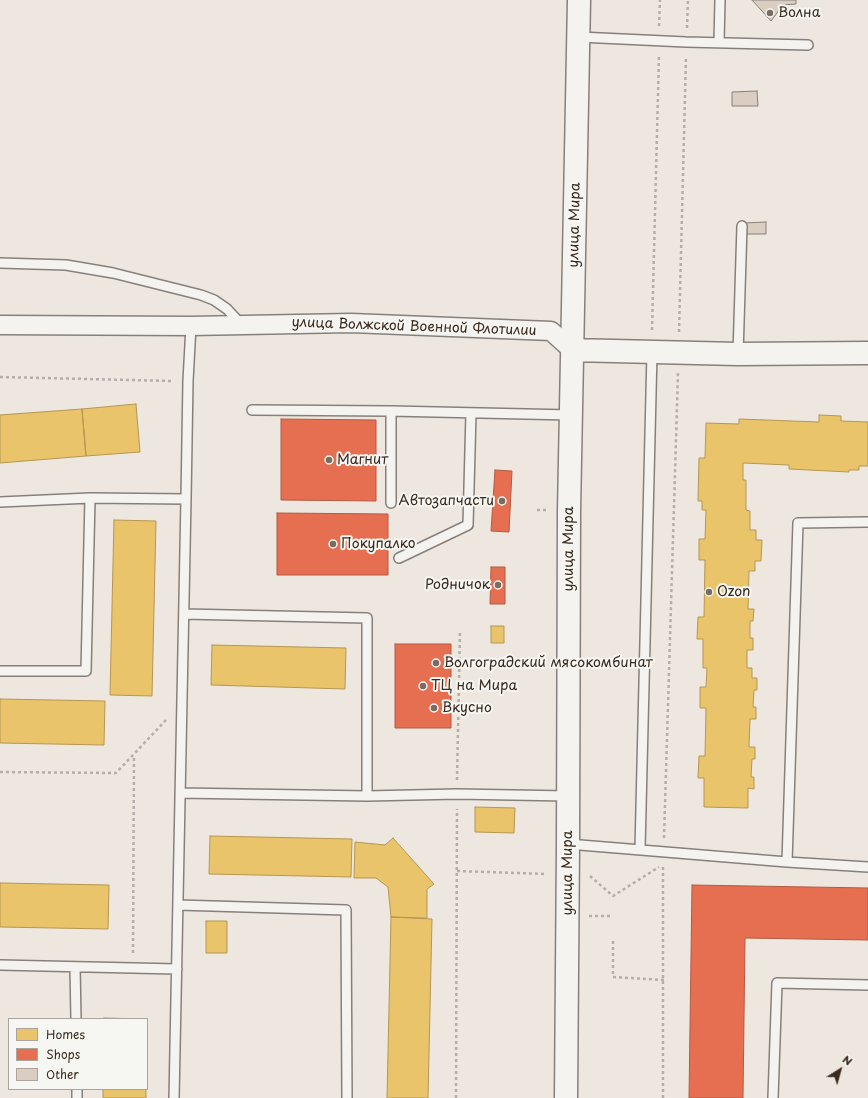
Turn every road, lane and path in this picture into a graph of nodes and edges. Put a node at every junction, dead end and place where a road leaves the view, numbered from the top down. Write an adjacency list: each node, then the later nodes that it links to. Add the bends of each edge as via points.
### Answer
1 (579, 0): 5 (street, улица Мира)
2 (660, 0): 6 (path)
3 (688, 0): 7 (path)
4 (720, 0): 8 (lane)
5 (579, 37): 6 (lane); 15 (street, улица Мира)
6 (659, 40): 7 (lane); 16 (path)
7 (686, 42): 8 (lane); 18 (path)
8 (719, 42): 9 (lane)
9 (808, 45)
10 (742, 226): 19 (lane)
11 (0, 263): 12 (lane, via 66,265 113,273 187,291 214,300)
12 (242, 325): 14 (street, улица Волжской Военной Флотилии); 15 (street, улица Волжской Военной Флотилии, via 351,323 551,331)
13 (0, 326): 14 (street, улица Волжской Военной Флотилии)
14 (191, 326): 21 (lane)
15 (572, 350): 16 (street); 25 (street, улица Мира)
16 (652, 352): 18 (street); 43 (lane)
17 (868, 353): 19 (street)
18 (678, 354): 19 (street); 44 (path)
19 (738, 354)
20 (0, 377): 21 (path)
21 (188, 381): 27 (lane)
22 (252, 410): 23 (lane)
23 (391, 411): 24 (lane); 29 (lane)
24 (471, 413): 25 (lane); 31 (lane, via 468,525)
25 (571, 415): 41 (street, улица Мира)
26 (90, 498): 27 (lane); 28 (lane); 34 (lane, via 86,671)
27 (186, 499): 32 (lane)
28 (0, 502)
29 (391, 503)
30 (868, 522): 45 (lane, via 798,523)
31 (398, 558)
32 (184, 614): 35 (lane); 40 (lane, via 366,618)
33 (460, 632): 39 (path)
34 (0, 671)
35 (182, 704): 36 (path); 38 (lane)
36 (134, 755): 37 (path, via 116,774); 53 (path)
37 (0, 772)
38 (180, 793): 40 (lane); 49 (lane)
39 (457, 794): 40 (lane); 41 (lane); 47 (path)
40 (367, 796)
41 (568, 796): 42 (street, улица Мира)
42 (568, 844): 43 (lane); 48 (street, улица Мира)
43 (640, 849): 44 (lane)
44 (664, 852): 45 (lane)
45 (787, 862): 46 (lane)
46 (868, 867)
47 (457, 871): 48 (path); 60 (path)
48 (568, 875): 55 (path, via 591,876 613,896 663,865); 61 (street, улица Мира)
49 (178, 905): 54 (lane); 59 (lane, via 346,910)
50 (613, 941): 55 (path, via 613,978)
51 (0, 965): 52 (lane)
52 (75, 967): 53 (lane); 57 (lane)
53 (133, 968): 54 (lane)
54 (177, 969): 58 (lane)
55 (664, 980): 62 (path)
56 (868, 985): 63 (lane, via 777,983)
57 (76, 1018)
58 (174, 1098)
59 (347, 1098)
60 (456, 1098)
61 (566, 1098)
62 (663, 1098)
63 (773, 1098)

